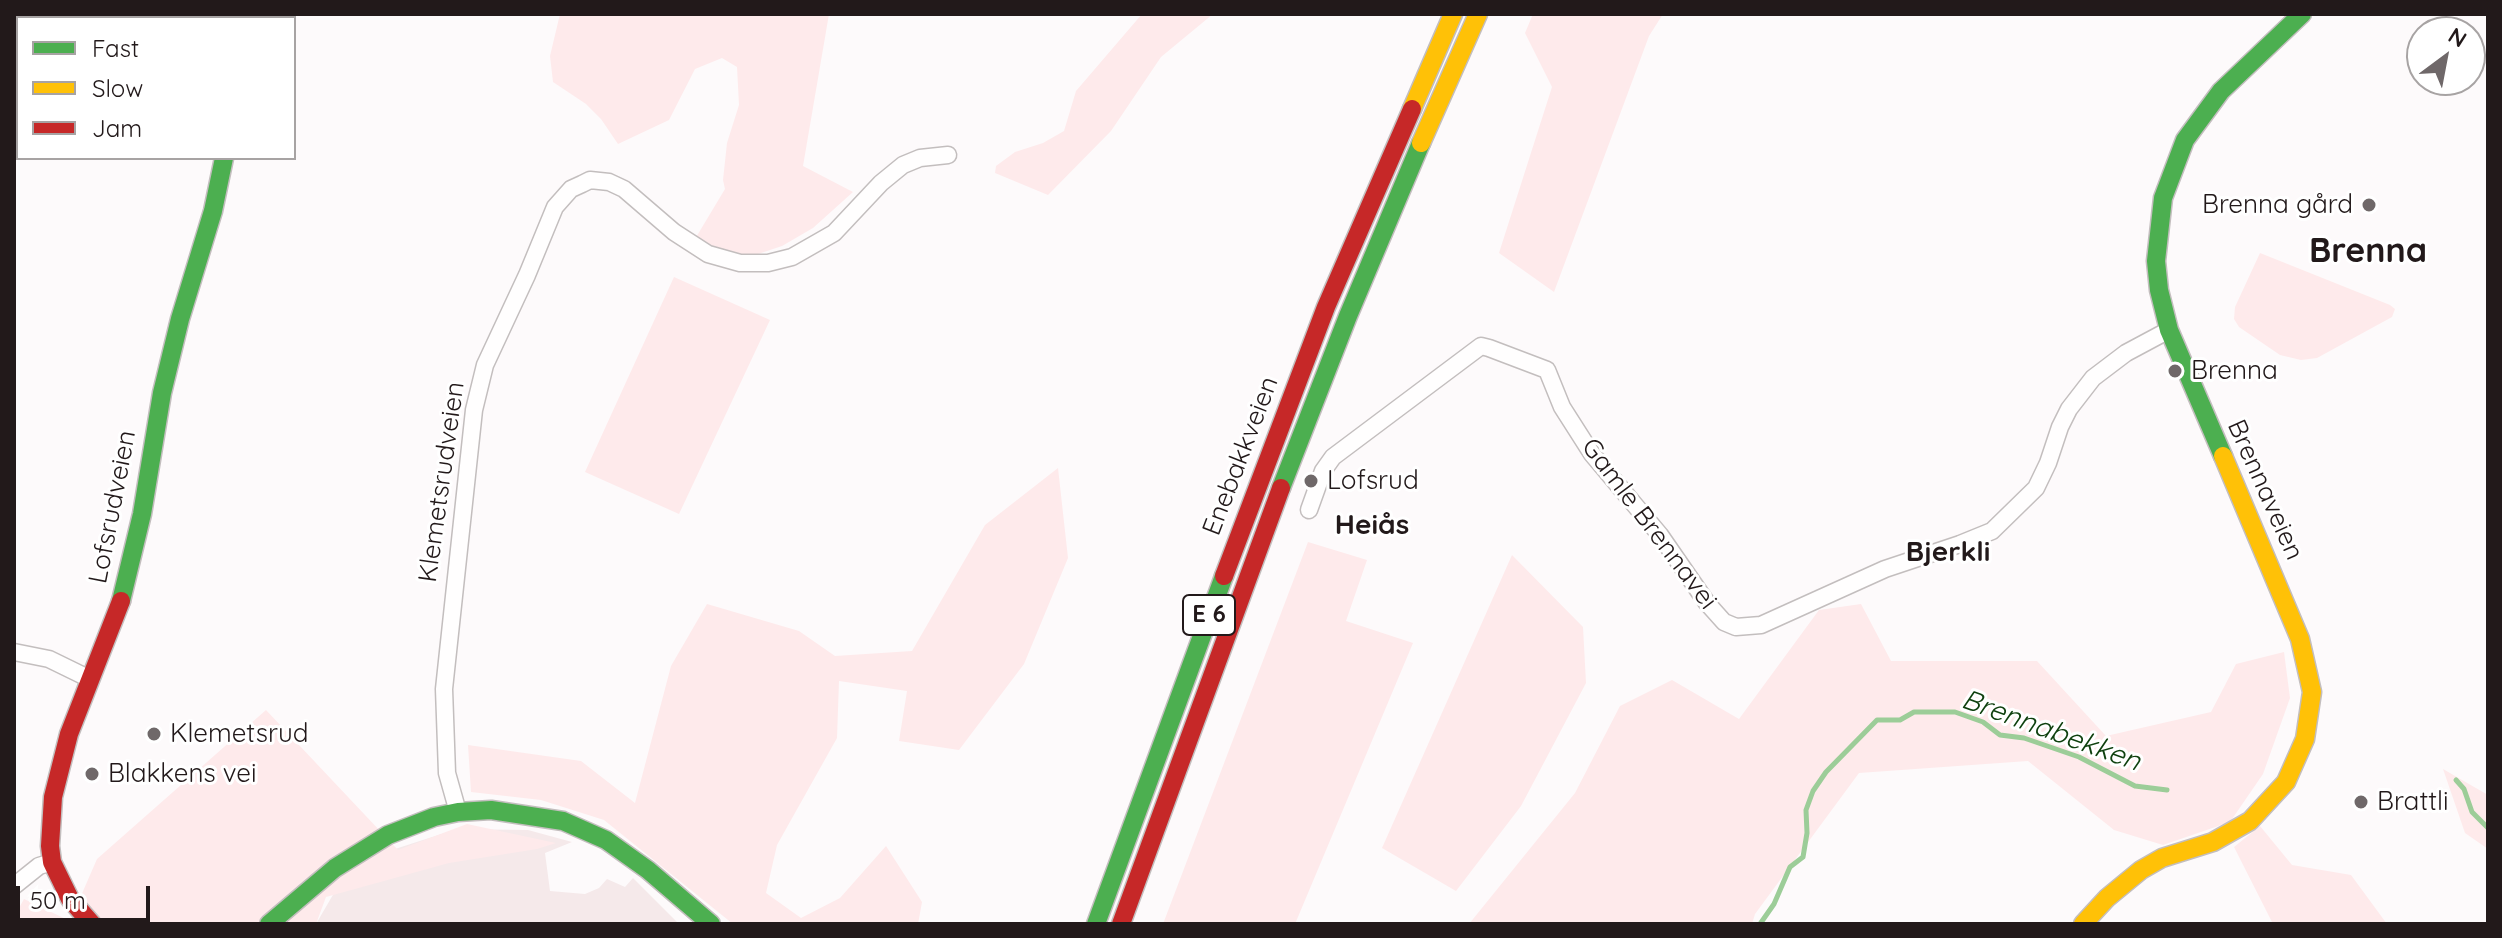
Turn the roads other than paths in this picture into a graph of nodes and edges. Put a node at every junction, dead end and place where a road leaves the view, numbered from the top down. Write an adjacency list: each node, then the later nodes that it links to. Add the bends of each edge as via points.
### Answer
1 (1453, 14): 16 (main road, Enebakkveien / E 6, via 1326,307)
2 (1478, 14): 17 (main road, Enebakkveien / E 6, via 1348,316)
3 (2302, 14): 6 (main road, Brennaveien, via 2221,91 2178,153 2163,198 2157,244 2159,290)
4 (948, 155): 10 (street, Klemetsrudveien, via 903,165 834,233 792,257 768,263 740,263 708,254 609,182 590,180 571,189 555,207 489,355 474,410 444,689 447,773)
5 (224, 160): 9 (main road, Lofsrudveien, via 162,393 121,602)
6 (2169, 330): 7 (street, Gamle Brennavei, via 2093,378 2069,409 2036,488 1992,531 1885,569 1776,620 1747,628 1724,622 1707,603 1660,535 1592,454 1562,407 1547,370 1481,346 1333,457); 18 (main road, Brennaveien, via 2300,639 2311,683 2310,714 2298,760 2261,812 2227,835 2141,870)
7 (1309, 510)
8 (14, 652): 9 (street, via 49,659)
9 (90, 679): 11 (main road, Lofsrudveien, via 58,773 51,813)
10 (458, 812): 14 (main road, via 410,825 358,851); 15 (main road, via 529,814 581,829 625,852)
11 (52, 862): 12 (street); 13 (main road, via 70,899)
12 (14, 886)
13 (92, 924)
14 (269, 924)
15 (711, 924)
16 (1096, 924)
17 (1121, 924)
18 (2083, 924)

